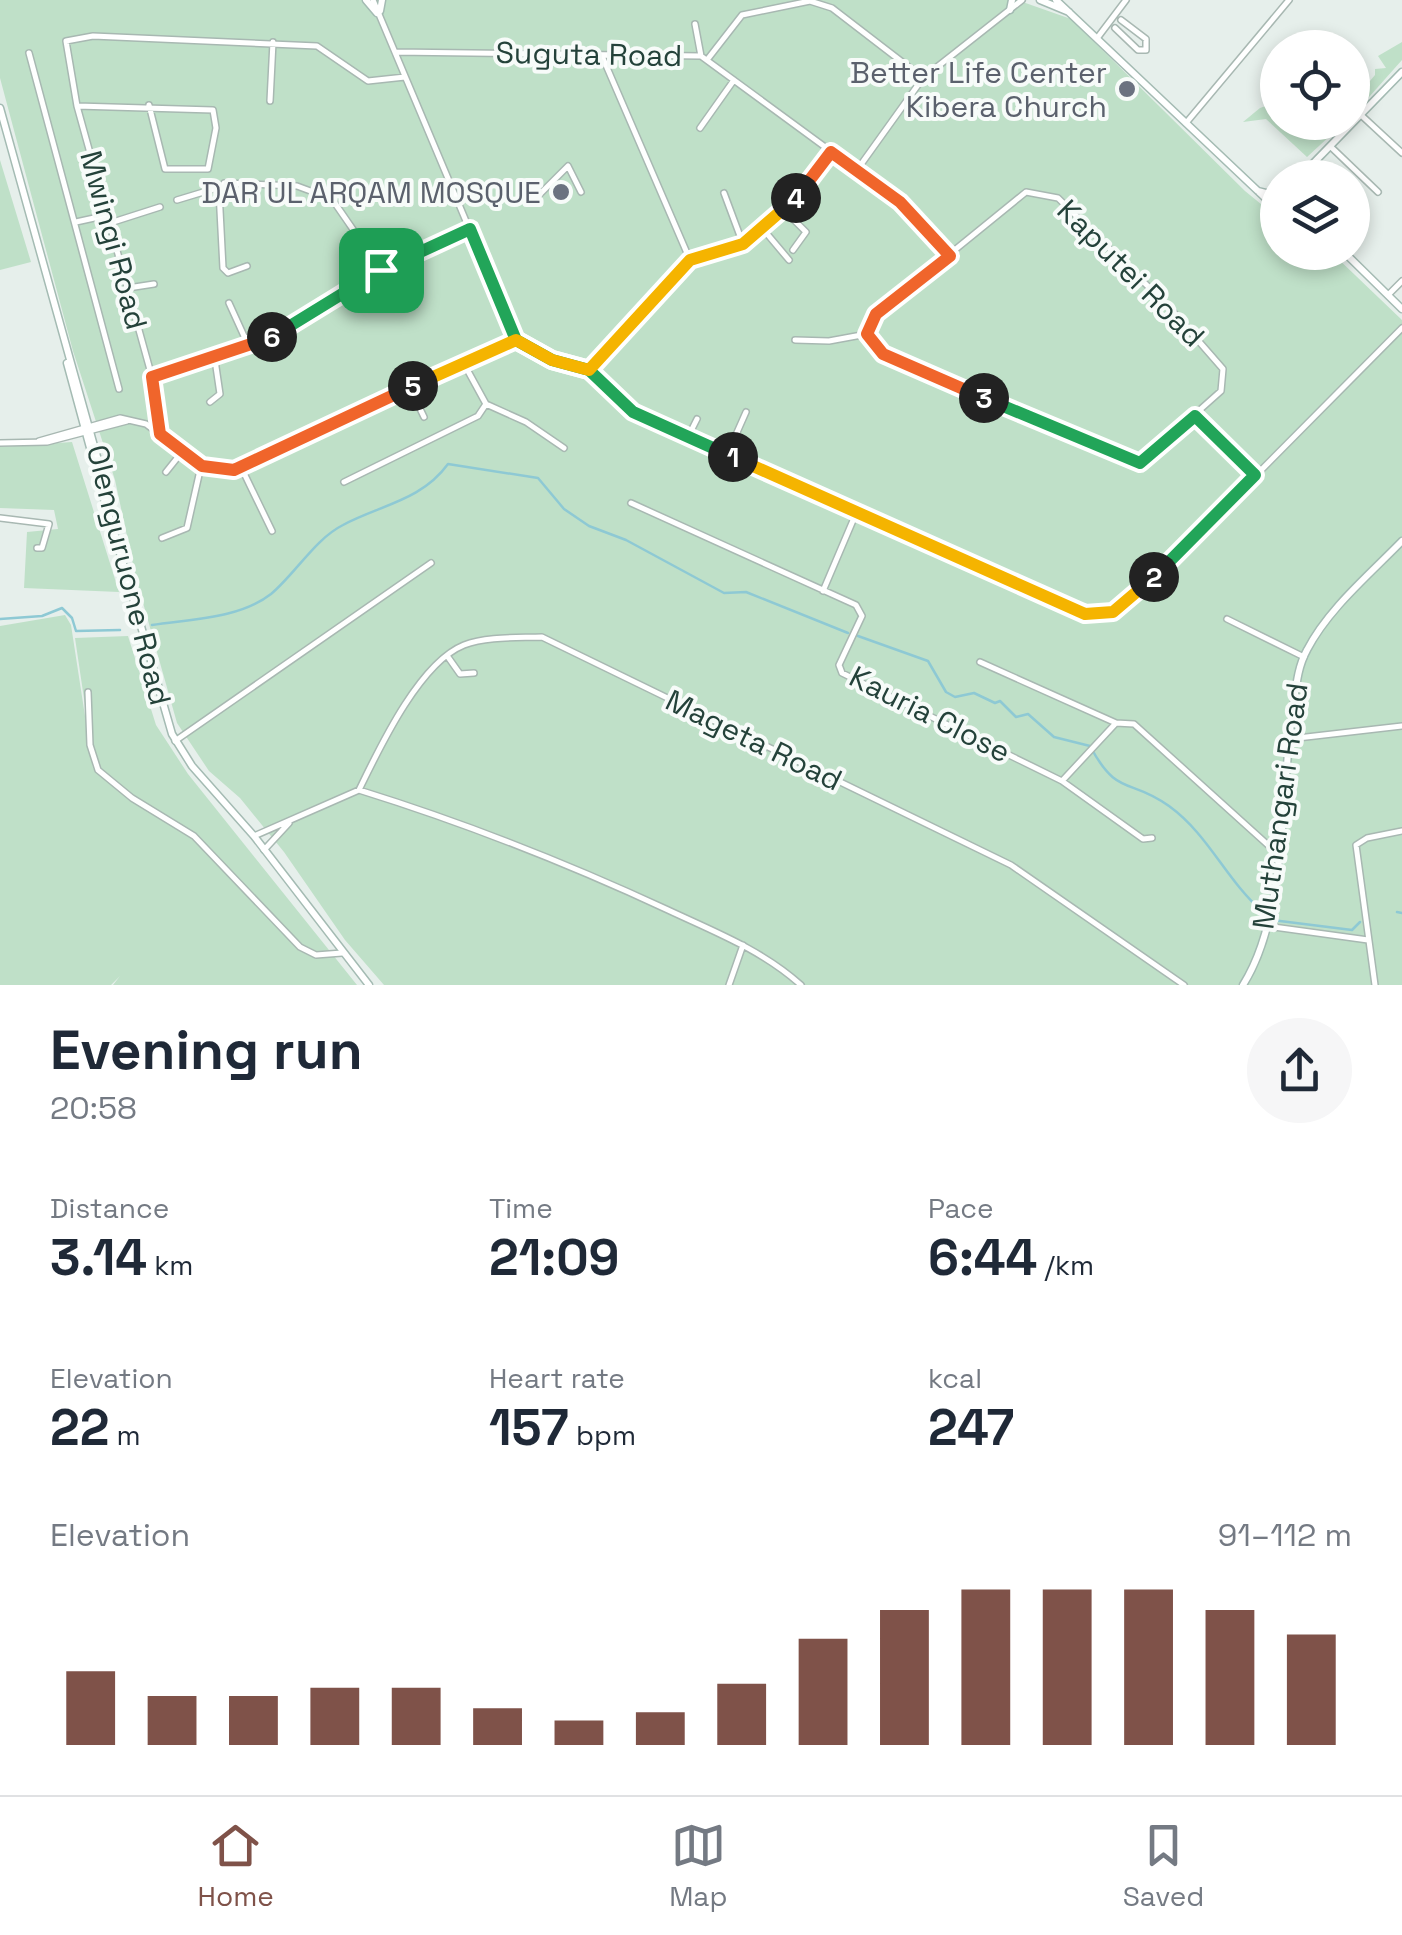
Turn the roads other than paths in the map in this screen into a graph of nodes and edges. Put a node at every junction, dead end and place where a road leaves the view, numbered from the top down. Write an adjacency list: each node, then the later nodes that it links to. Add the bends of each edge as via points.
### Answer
1 (374, 0): 9 (street); 9 (street)
2 (1012, 0): 8 (street)
3 (1022, 0): 8 (street)
4 (1040, 0): 10 (street)
5 (1056, 0): 10 (street)
6 (1126, 0): 14 (street)
7 (1289, 0): 29 (street)
8 (1010, 10): 22 (street)
9 (379, 12): 16 (street)
10 (1075, 14): 14 (street)
11 (1120, 20): 13 (street, via 1146,39 1146,50)
12 (695, 24): 19 (street)
13 (1115, 28)
14 (1098, 37): 29 (street)
15 (273, 42): 21 (street, via 323,48 373,83); 24 (street); 25 (street, Mwingi Road, via 71,38 64,46)
16 (395, 52): 18 (street, Suguta Road); 21 (street)
17 (29, 53): 50 (street)
18 (602, 55): 19 (street, Suguta Road); 57 (street)
19 (704, 58): 22 (street, via 742,15 816,1); 23 (street, Suguta Road)
20 (1401, 76): 27 (street)
21 (406, 77): 52 (street)
22 (923, 78): 37 (street)
23 (734, 80): 31 (street); 34 (street, Suguta Road)
24 (270, 102)
25 (77, 106): 26 (street); 49 (street, Mwingi Road)
26 (149, 106): 26 (street, via 216,112 208,170 165,168)
27 (1370, 107)
28 (0, 108): 85 (street, Olenguruone Road)
29 (1186, 123): 38 (street)
30 (1370, 124): 35 (street)
31 (700, 128)
32 (1338, 140): 33 (street)
33 (1331, 147): 36 (street); 42 (street)
34 (831, 152): 37 (street, Suguta Road); 48 (street)
35 (1402, 153)
36 (1318, 160)
37 (857, 170): 56 (street, Suguta Road, via 909,210)
38 (1249, 184): 40 (street); 44 (street)
39 (220, 186): 46 (street); 59 (street, via 223,268); 60 (street, via 296,186 332,199)
40 (1260, 191)
41 (581, 192): 45 (street, via 568,166)
42 (1378, 192)
43 (724, 193): 54 (street)
44 (1260, 194)
45 (537, 197)
46 (177, 200)
47 (160, 208): 51 (street)
48 (784, 210): 53 (street); 55 (street, via 806,232)
49 (108, 214): 50 (street); 51 (street, Mwingi Road)
50 (75, 222): 78 (street)
51 (110, 223): 64 (street, Mwingi Road)
52 (470, 229): 60 (street); 70 (street)
53 (763, 229): 54 (street); 58 (street)
54 (743, 244): 57 (street)
55 (793, 250)
56 (950, 256): 69 (street, Kaputei Road, via 876,314); 82 (street, Kaputei Road, via 1018,196 1053,194 1223,369 1221,391)
57 (690, 260): 75 (street)
58 (790, 260)
59 (247, 266)
60 (381, 270): 72 (street)
61 (1362, 270): 65 (street)
62 (1402, 281): 65 (street)
63 (154, 284): 64 (street)
64 (128, 288): 76 (street, Mwingi Road)
65 (1388, 295): 67 (street)
66 (229, 303): 72 (street)
67 (1402, 309)
68 (1402, 328): 95 (street)
69 (867, 334): 71 (street); 82 (street, Kaputei Road, via 883,354 1140,463)
70 (516, 340): 74 (street); 75 (street)
71 (795, 340)
72 (249, 348): 73 (street)
73 (215, 360): 76 (street); 79 (street, via 220,394)
74 (463, 362): 77 (street); 80 (street)
75 (589, 370): 87 (street, via 633,412)
76 (152, 377): 86 (street, Mwingi Road)
77 (410, 388): 83 (street); 93 (street)
78 (119, 389)
79 (210, 402)
80 (486, 404): 89 (street); 96 (street, via 478,416)
81 (746, 412): 91 (street)
82 (1195, 416): 95 (street)
83 (424, 417)
84 (697, 420): 87 (street)
85 (87, 430): 86 (street, via 129,420); 88 (street); 115 (street, Olenguruone Road)
86 (160, 434): 90 (street)
87 (688, 437): 91 (street)
88 (0, 444)
89 (564, 448)
90 (182, 452): 92 (street); 94 (street)
91 (727, 455): 98 (street)
92 (202, 466): 93 (street, via 223,472); 101 (street, via 188,528)
93 (242, 467): 100 (street)
94 (166, 472)
95 (1255, 475): 98 (street, via 1136,594 1104,615 1085,614)
96 (344, 482)
97 (631, 502): 105 (street, Kauria Close)
98 (857, 512): 105 (street)
99 (0, 518): 103 (street, via 49,524 42,548)
100 (272, 531)
101 (162, 538)
102 (1402, 541): 108 (street, Muthangari Road, via 1320,628)
103 (36, 548)
104 (431, 563): 115 (street)
105 (823, 591): 116 (street, Kauria Close, via 862,612 839,665 842,673)
106 (1227, 619): 108 (street)
107 (448, 656): 110 (street, via 460,674); 117 (street, Mageta Road, via 401,708); 131 (street, Mageta Road, via 475,642 542,637 1011,865)
108 (1304, 657): 114 (street, Muthangari Road)
109 (980, 662): 112 (street)
110 (474, 673)
111 (88, 692): 127 (street, via 90,744 102,774 194,836 300,947 316,955)
112 (1116, 723): 116 (street); 123 (street, via 1139,726)
113 (1402, 726): 114 (street)
114 (1289, 739): 123 (street, Muthangari Road)
115 (176, 741): 120 (street, Olenguruone Road)
116 (1062, 781): 121 (street, Kauria Close, via 1143,840)
117 (359, 790): 118 (street); 126 (street, via 490,833)
118 (295, 818): 120 (street); 122 (street)
119 (1402, 831): 125 (street, via 1356,845)
120 (254, 836): 122 (street, Olenguruone Road)
121 (1152, 838)
122 (264, 850): 127 (street, Olenguruone Road)
123 (1280, 855): 124 (street, Muthangari Road)
124 (1266, 926): 125 (street); 132 (street, Muthangari Road)
125 (1368, 940): 133 (street)
126 (743, 944): 129 (street); 130 (street)
127 (342, 954): 128 (street, Olenguruone Road)
128 (368, 985)
129 (728, 985)
130 (801, 985)
131 (1184, 985)
132 (1244, 985)
133 (1375, 985)

